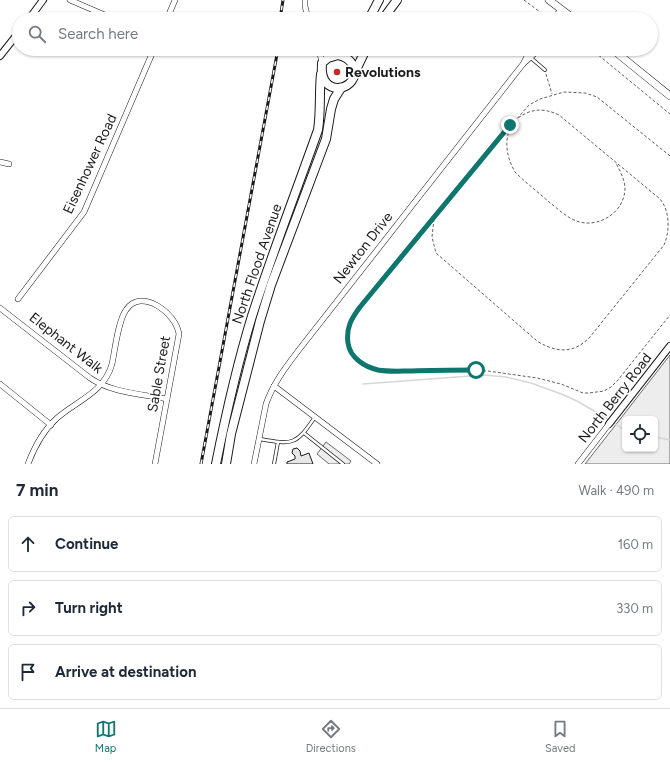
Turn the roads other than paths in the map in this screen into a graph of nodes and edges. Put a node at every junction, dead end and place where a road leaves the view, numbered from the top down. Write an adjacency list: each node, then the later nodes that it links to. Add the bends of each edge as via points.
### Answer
1 (42, 0): 8 (street)
2 (70, 0): 9 (street)
3 (176, 0): 10 (street)
4 (305, 0): 11 (street)
5 (379, 0): 12 (main road)
6 (397, 0): 13 (main road)
7 (549, 0): 14 (main road)
8 (34, 12)
9 (98, 12)
10 (170, 12)
11 (306, 12)
12 (373, 12)
13 (388, 12)
14 (562, 12)
15 (12, 41): 16 (street)
16 (0, 56)
17 (151, 56): 32 (street, Eisenhower Road, via 84,212)
18 (321, 56): 24 (street)
19 (329, 56): 24 (main road)
20 (343, 56): 27 (main road, via 354,69)
21 (363, 56): 27 (main road)
22 (529, 56): 25 (lane); 37 (street, Newton Drive, via 299,349)
23 (621, 56): 29 (main road)
24 (322, 64): 26 (main road)
25 (545, 70)
26 (321, 74): 28 (main road, via 328,85); 47 (main road, North Flood Avenue, via 318,130 275,246 252,318)
27 (354, 75): 28 (main road, via 348,84)
28 (341, 88): 48 (main road, North Flood Avenue, via 331,109 326,139 269,292 231,434)
29 (670, 96)
30 (0, 162): 31 (street)
31 (9, 164)
32 (18, 299)
33 (0, 308): 36 (street, Elephant Walk)
34 (670, 346): 40 (street, North Berry Road)
35 (0, 384): 41 (street)
36 (101, 385): 38 (street, Elephant Walk); 38 (street, Sable Street, via 111,370 120,322 125,311 135,302 150,302 171,316 178,329 179,338); 41 (street, Sable Street)
37 (274, 386): 39 (street); 43 (street, Newton Drive, via 266,404)
38 (167, 399): 46 (street, Sable Street)
39 (316, 416): 42 (lane); 52 (street)
40 (611, 422): 53 (street, North Berry Road)
41 (51, 425): 45 (street, Sable Street)
42 (304, 433): 44 (lane, via 293,441); 51 (lane)
43 (259, 439): 44 (lane); 49 (street, Newton Drive)
44 (278, 442): 50 (lane)
45 (28, 464)
46 (155, 464)
47 (216, 464)
48 (226, 464)
49 (254, 464)
50 (274, 464)
51 (343, 464)
52 (377, 464)
53 (578, 464)

